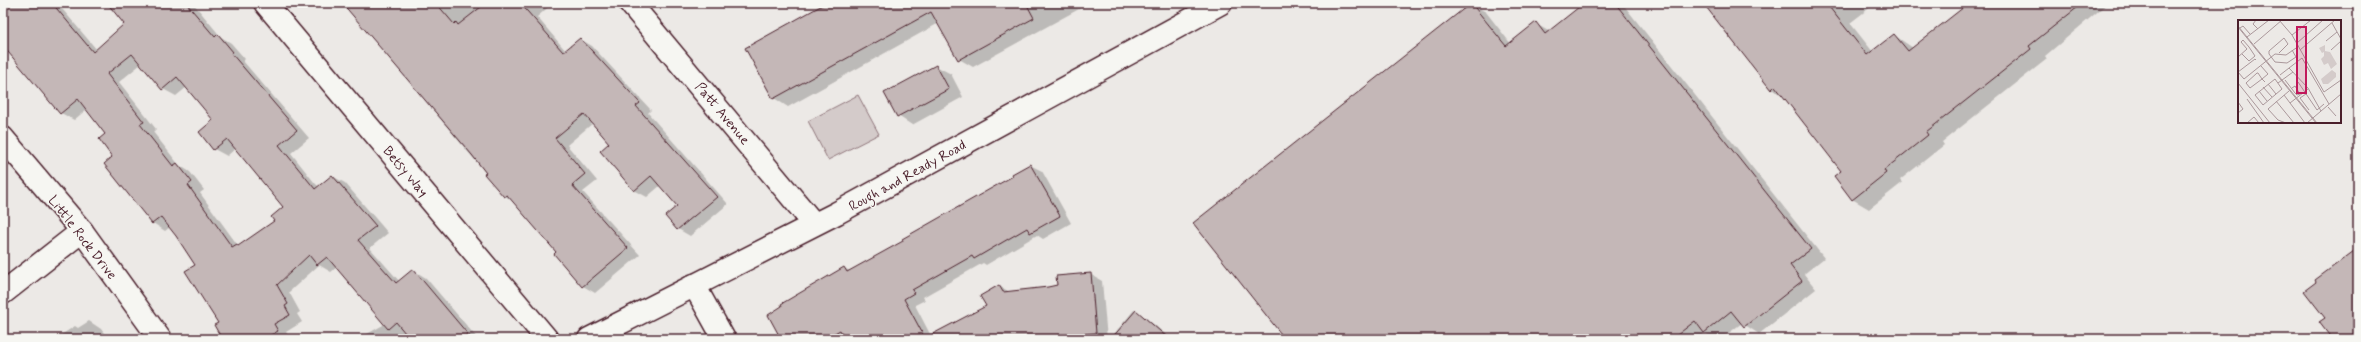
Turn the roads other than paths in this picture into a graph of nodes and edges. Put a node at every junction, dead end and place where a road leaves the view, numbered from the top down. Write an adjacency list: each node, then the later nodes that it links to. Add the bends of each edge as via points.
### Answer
1 (265, 3): 10 (street, Betsy Way)
2 (630, 3): 5 (street, Patt Avenue)
3 (1221, 3): 5 (street, Rough and Ready Road)
4 (3, 138): 6 (street, Little Rock Drive)
5 (814, 224): 7 (street, Rough and Ready Road)
6 (82, 231): 8 (street); 9 (street, Little Rock Drive)
7 (694, 285): 11 (street, Rough and Ready Road); 12 (street)
8 (3, 293)
9 (160, 339)
10 (547, 339)
11 (589, 339)
12 (724, 339)

